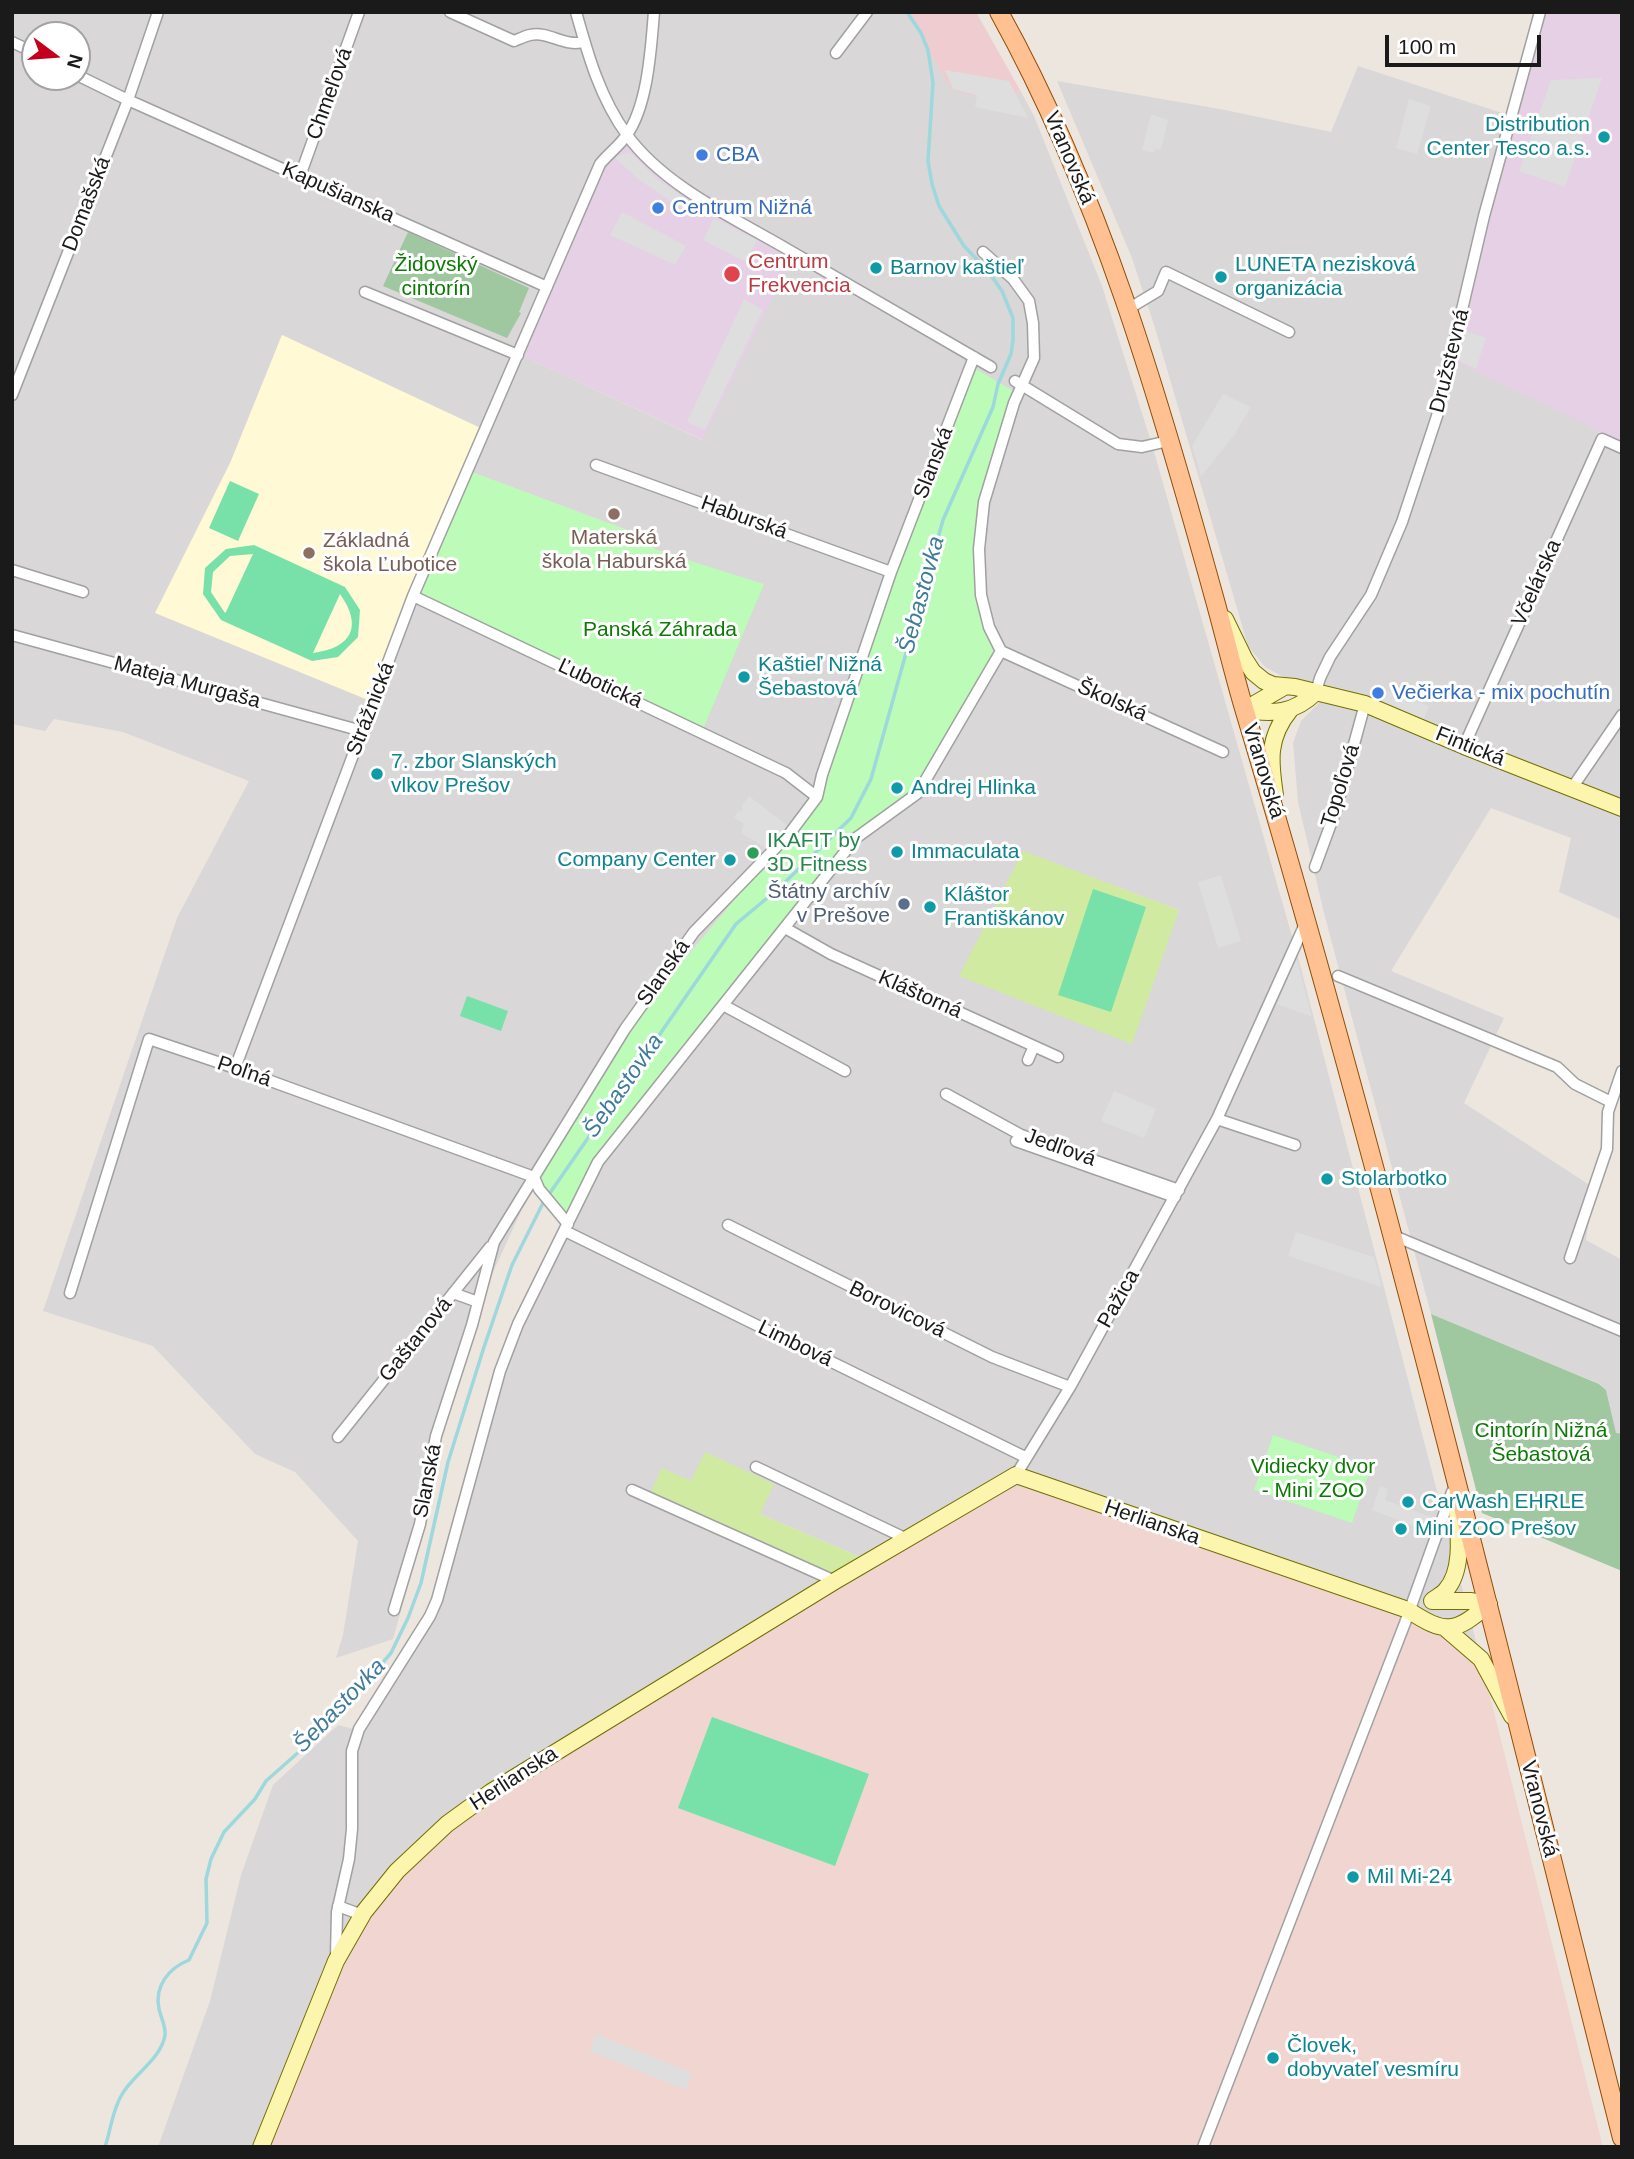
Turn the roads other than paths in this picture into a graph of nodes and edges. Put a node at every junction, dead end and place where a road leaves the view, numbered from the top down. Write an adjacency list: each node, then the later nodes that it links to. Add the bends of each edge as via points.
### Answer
1 (158, 12): 14 (street, Domašská)
2 (359, 12): 16 (street, Chmeľová)
3 (450, 12): 10 (street, via 514,41 530,35 572,45)
4 (576, 12): 10 (street)
5 (654, 12): 15 (street, Strážnická, via 646,82)
6 (867, 12): 12 (street)
7 (999, 12): 11 (main road, Vranovská)
8 (1004, 12): 11 (street)
9 (1540, 12): 38 (street, Družstevná, via 1484,216 1437,415 1402,522 1371,595 1330,657)
10 (584, 42): 15 (street, via 596,78)
11 (1020, 50): 20 (main road, Vranovská, via 1082,187)
12 (836, 53)
13 (91, 82): 14 (street, Kapušianska)
14 (128, 100): 16 (street, Kapušianska); 26 (street, Domašská)
15 (627, 135): 18 (street, Strážnická, via 600,164); 23 (street, via 660,168 711,205)
16 (300, 176): 18 (street, Kapušianska)
17 (983, 252): 25 (street, via 1029,301 1034,358)
18 (547, 287): 22 (street, Strážnická)
19 (365, 292): 22 (street)
20 (1128, 309): 21 (street, via 1158,290 1166,272); 27 (main road, Vranovská)
21 (1289, 332)
22 (517, 355): 34 (street, Strážnická)
23 (974, 357): 24 (street); 31 (street, Slanská)
24 (991, 367)
25 (1019, 383): 27 (street, via 1118,444 1142,447); 36 (street, via 984,502 979,549 981,595)
26 (12, 395)
27 (1168, 441): 33 (main road, Vranovská)
28 (1622, 448): 44 (street, Včelárska, via 1602,439)
29 (596, 466): 31 (street, Haburská)
30 (12, 570): 32 (street)
31 (891, 572): 47 (street, Slanská)
32 (83, 592)
33 (1214, 595): 37 (street, Fintická, via 1254,672 1264,681); 40 (main road, Vranovská)
34 (413, 596): 43 (street, Strážnická); 47 (street, Ľubotická, via 786,773)
35 (12, 635): 43 (street, Mateja Murgaša)
36 (1001, 651): 45 (street, Školská); 52 (street, Slanská, via 918,793 856,838)
37 (1284, 687): 38 (street, Fintická); 40 (street)
38 (1316, 692): 39 (street, Fintická); 41 (street)
39 (1366, 704): 44 (street, Fintická); 50 (street, Topoľová)
40 (1244, 710): 41 (street); 49 (main road, Vranovská)
41 (1290, 710): 49 (street, via 1271,746)
42 (1622, 715): 46 (street)
43 (362, 731): 58 (street, Strážnická)
44 (1464, 746): 46 (street, Fintická)
45 (1223, 752)
46 (1572, 788): 48 (street, Fintická)
47 (817, 797): 66 (street, Slanská, via 790,833 694,932 615,1042)
48 (1622, 808)
49 (1280, 825): 51 (main road, Vranovská)
50 (1315, 867)
51 (1307, 920): 63 (street, Pažica); 70 (main road, Vranovská)
52 (785, 928): 54 (street, Slanská); 55 (street, Kláštorná, via 831,954)
53 (1338, 976): 62 (street, via 1557,1067 1576,1084)
54 (723, 1005): 60 (street); 69 (street, Slanská, via 598,1162)
55 (1034, 1046): 56 (street, Kláštorná); 57 (street)
56 (1058, 1057)
57 (1028, 1060)
58 (235, 1068): 66 (street, Poľná); 73 (street, Poľná, via 149,1040)
59 (1622, 1070): 62 (street)
60 (845, 1071)
61 (946, 1094): 67 (street, Jedľová, via 1021,1135)
62 (1611, 1102): 72 (street, via 1607,1149)
63 (1217, 1119): 65 (street); 67 (street, Pažica)
64 (1016, 1141): 67 (street, Jedľová)
65 (1295, 1145)
66 (534, 1177): 69 (street); 71 (street, Slanská)
67 (1177, 1194): 77 (street, Pažica)
68 (728, 1225): 77 (street, Borovicová, via 992,1357)
69 (566, 1227): 79 (street, Limbová); 92 (street, Slanská, via 500,1371 437,1600 359,1729 352,1751 349,1859)
70 (1391, 1234): 76 (street); 82 (main road, Vranovská)
71 (494, 1242): 74 (street, Gaštanová); 75 (street, Slanská)
72 (1570, 1258)
73 (70, 1293)
74 (453, 1293): 75 (street); 78 (street, Gaštanová)
75 (478, 1302): 89 (street, Slanská, via 436,1436 420,1524)
76 (1622, 1331)
77 (1070, 1387): 79 (street, Pažica)
78 (338, 1437)
79 (1025, 1457): 81 (street, Pažica)
80 (756, 1467): 84 (street)
81 (1016, 1475): 84 (street, Herlianska); 88 (street, Herlianska)
82 (1455, 1480): 86 (street, via 1458,1556 1448,1587); 87 (main road, Vranovská); 88 (street)
83 (632, 1490): 85 (street)
84 (906, 1539): 85 (street, Herlianska)
85 (835, 1581): 93 (street, Herlianska, via 491,1792 447,1824 397,1871)
86 (1433, 1600): 87 (street); 88 (street)
87 (1489, 1604): 90 (street, via 1468,1622); 91 (main road, Vranovská)
88 (1408, 1610): 90 (street, Herlianska); 97 (street)
89 (394, 1611)
90 (1445, 1628): 91 (street, Herlianska, via 1481,1659)
91 (1520, 1733): 95 (main road, Vranovská)
92 (338, 1906): 93 (street); 94 (street, Slanská)
93 (362, 1914): 94 (street, Herlianska)
94 (336, 1961): 96 (street, Herlianska)
95 (1622, 2138)
96 (261, 2147)
97 (1203, 2147)

